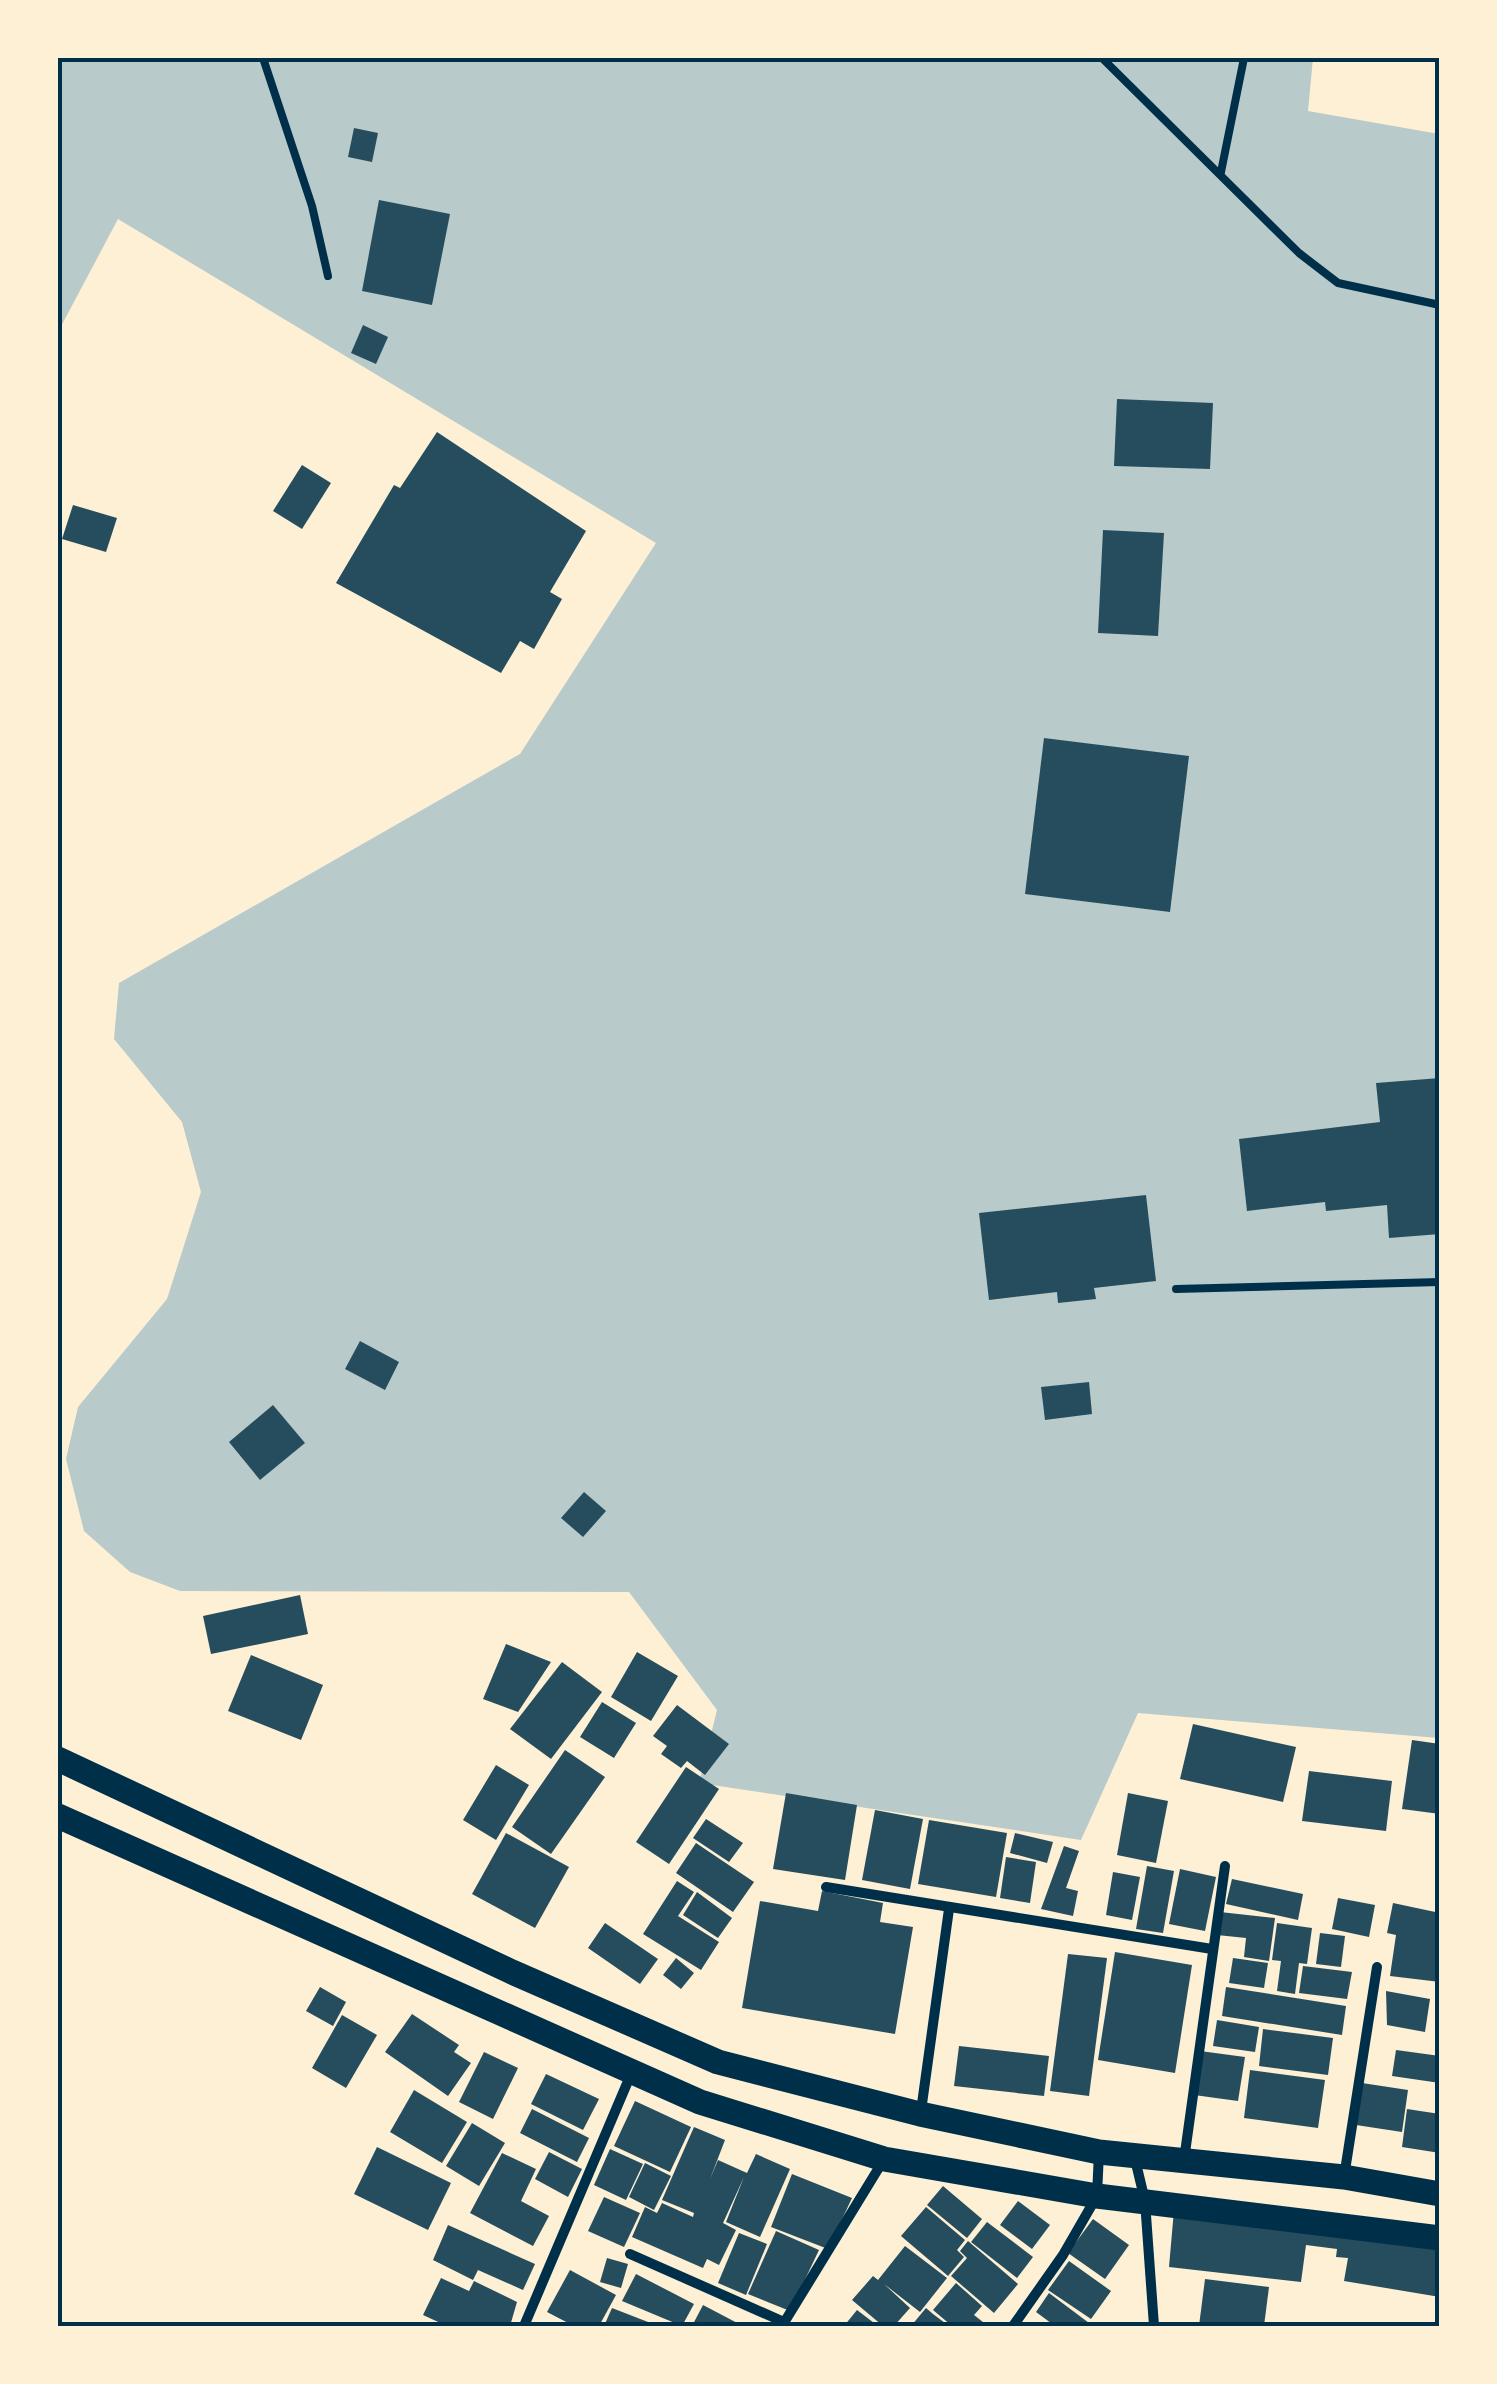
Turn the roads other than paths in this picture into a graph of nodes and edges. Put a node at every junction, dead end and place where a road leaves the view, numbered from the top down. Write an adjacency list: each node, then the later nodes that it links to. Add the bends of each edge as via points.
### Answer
1 (264, 58): 5 (lane)
2 (1102, 58): 4 (lane)
3 (1244, 58): 4 (lane)
4 (1221, 172): 6 (lane, via 1299,253 1338,283)
5 (328, 276)
6 (1440, 305)
7 (1440, 1282): 8 (lane)
8 (1176, 1289)
9 (58, 1758): 16 (main road)
10 (58, 1816): 17 (main road)
11 (1224, 1866): 14 (street)
12 (826, 1887): 13 (street)
13 (948, 1909): 14 (street); 19 (street)
14 (1212, 1949): 23 (street)
15 (1377, 1966): 24 (street)
16 (718, 2062): 18 (main road); 19 (main road)
17 (632, 2073): 18 (main road); 31 (street)
18 (700, 2102): 22 (main road)
19 (920, 2114): 20 (main road)
20 (1099, 2152): 21 (main road); 26 (street)
21 (1134, 2155): 23 (main road); 27 (street)
22 (884, 2159): 26 (main road); 30 (street)
23 (1184, 2160): 24 (main road)
24 (1344, 2177): 25 (main road)
25 (1440, 2194)
26 (1097, 2196): 27 (main road); 32 (street)
27 (1145, 2201): 28 (main road); 33 (street)
28 (1440, 2238)
29 (630, 2254): 30 (street)
30 (783, 2324)
31 (524, 2326)
32 (1013, 2326)
33 (1154, 2326)

